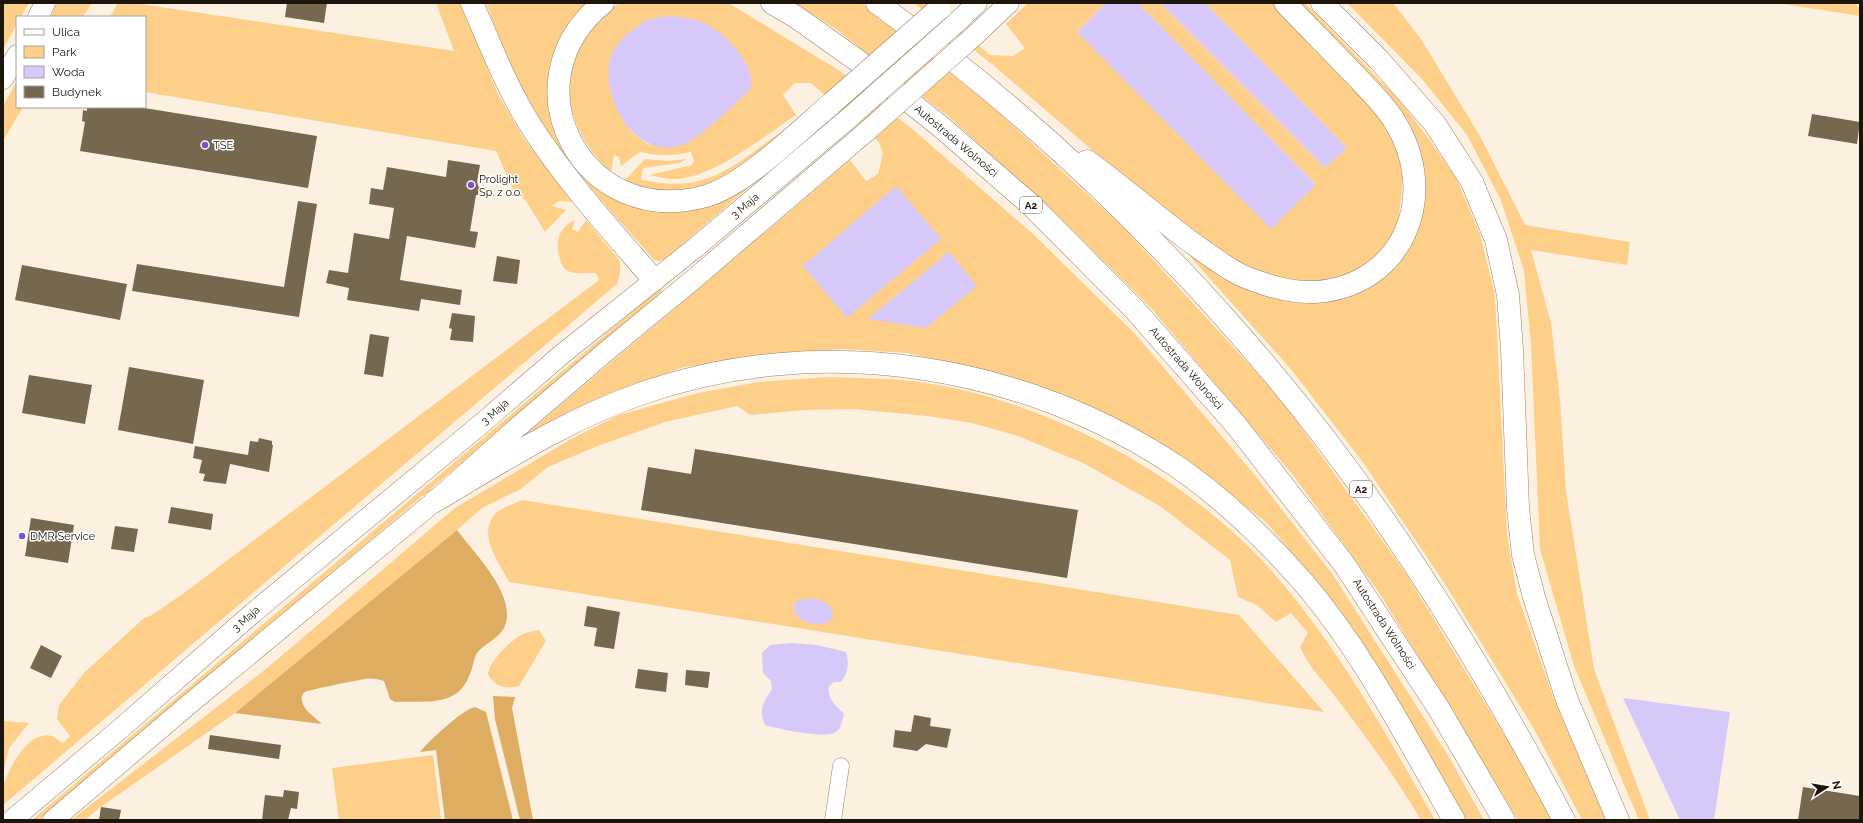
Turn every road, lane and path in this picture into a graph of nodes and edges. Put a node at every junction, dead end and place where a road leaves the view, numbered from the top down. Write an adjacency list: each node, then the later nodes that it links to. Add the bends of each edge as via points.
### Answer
1 (45, 3): 12 (main road)
2 (472, 3): 18 (highway, via 503,74 530,124 578,190)
3 (603, 3): 11 (highway, bridge, via 579,26 570,43 560,77 561,113 569,138 591,170 612,187 637,197 662,202 706,196 733,183 832,103)
4 (759, 3): 13 (highway)
5 (772, 3): 13 (highway, Autostrada Wolności / A2)
6 (877, 3): 16 (highway, A2, via 933,43)
7 (977, 3): 18 (main road, 3 Maja, bridge, via 849,118)
8 (1008, 3): 17 (main road, 3 Maja, bridge, via 866,132)
9 (1285, 3): 16 (highway, via 1380,101 1396,123 1412,164 1414,210 1405,233 1396,250 1383,264 1355,282 1314,292 1284,290 1234,273 1170,227 1114,180)
10 (1322, 3): 27 (highway, via 1379,60 1435,124 1472,182 1496,240 1508,295 1517,500 1523,555 1567,700)
11 (942, 6)
12 (38, 16)
13 (796, 17): 25 (highway, Autostrada Wolności / A2, via 858,61 946,131 1031,205 1135,310 1236,425 1344,564 1439,709)
14 (16, 57): 15 (main road)
15 (3, 79)
16 (1011, 106): 26 (highway, A2, via 1107,195 1176,265 1276,377 1319,432 1373,505 1435,597 1476,663)
17 (695, 278): 18 (main road); 19 (main road, 3 Maja, via 512,432)
18 (654, 280): 21 (main road, 3 Maja, via 254,612)
19 (436, 501): 22 (main road, 3 Maja); 24 (highway, via 553,431 581,418 642,393 726,372 787,363 877,363 958,374 1044,398 1117,431 1180,469 1216,496 1261,537 1304,583 1338,629 1386,702)
20 (840, 766): 23 (street)
21 (12, 820)
22 (53, 820)
23 (833, 820)
24 (1454, 820)
25 (1504, 820)
26 (1564, 820)
27 (1618, 820)

